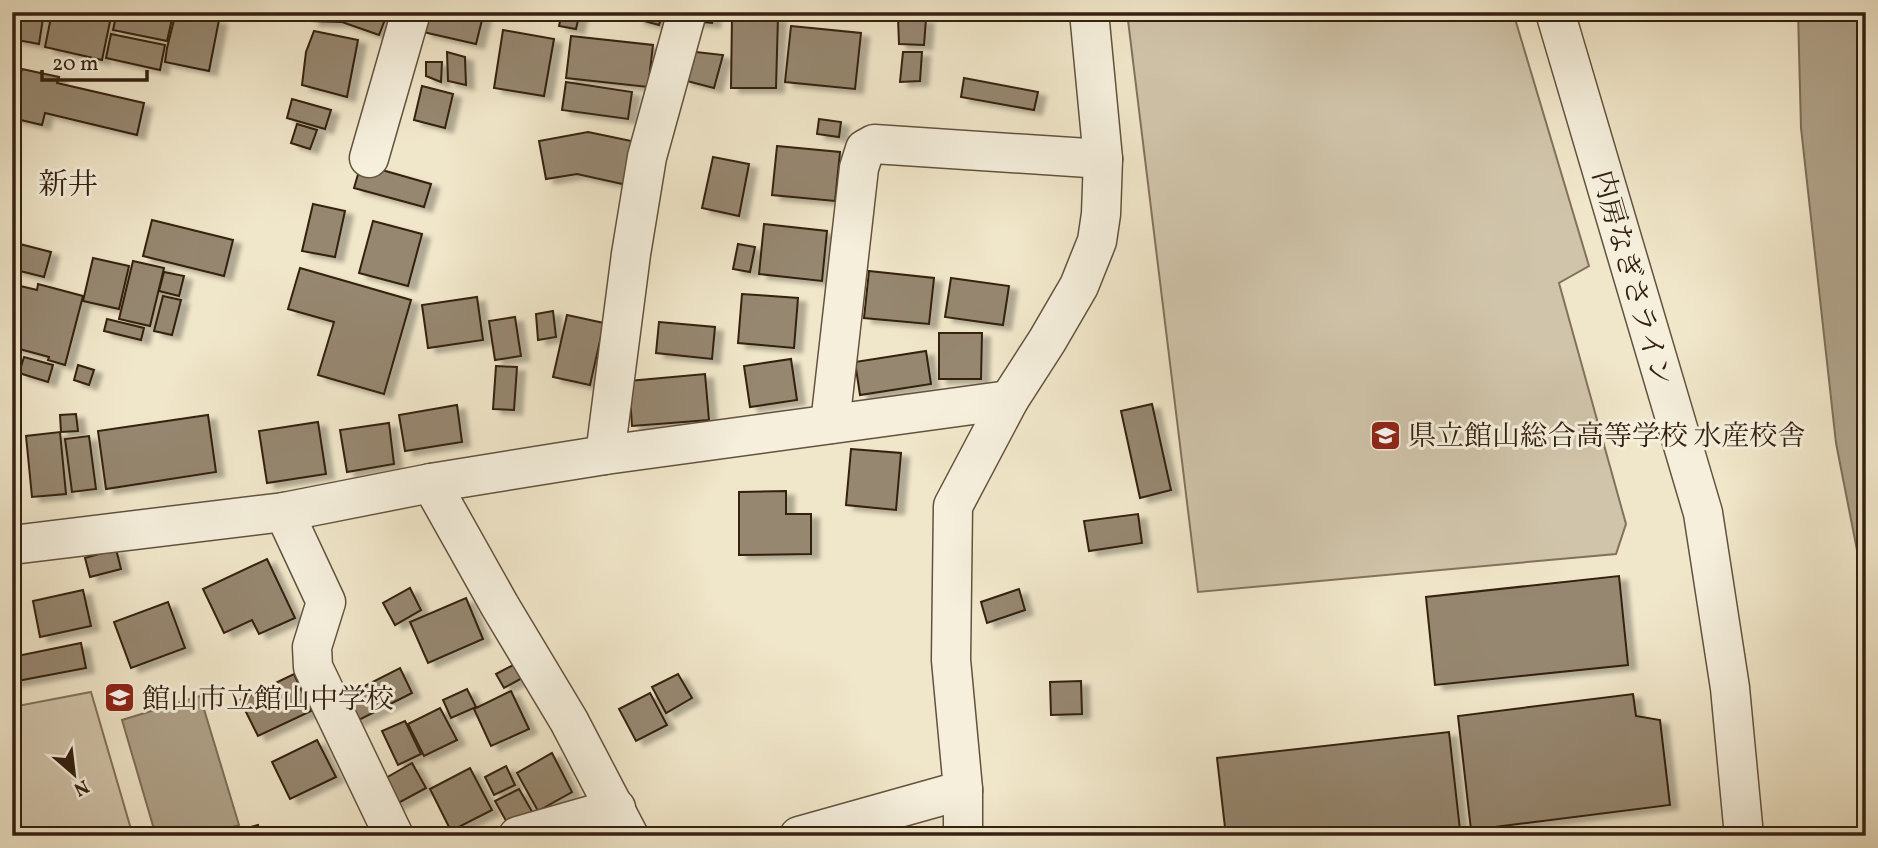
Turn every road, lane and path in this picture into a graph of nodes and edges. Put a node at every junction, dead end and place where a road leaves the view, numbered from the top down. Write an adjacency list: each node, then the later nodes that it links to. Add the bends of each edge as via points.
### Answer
1 (411, 12): 5 (street)
2 (687, 12): 9 (street, via 647,157)
3 (1089, 12): 6 (street)
4 (1555, 12): 19 (street, 内房なぎさライン, via 1703,513 1730,688)
5 (369, 158)
6 (1103, 159): 7 (street, via 1097,241 1079,286); 8 (street, via 874,144 865,149 859,168)
7 (1009, 400): 8 (street); 13 (street, via 953,506 951,660)
8 (830, 424): 9 (street)
9 (605, 456): 10 (street)
10 (431, 484): 11 (street); 14 (street)
11 (284, 512): 12 (street); 15 (street, via 326,603 312,648 313,667)
12 (12, 545)
13 (963, 790): 17 (street); 18 (street)
14 (623, 822): 16 (street)
15 (394, 836)
16 (518, 836)
17 (799, 836)
18 (963, 836)
19 (1744, 836)

